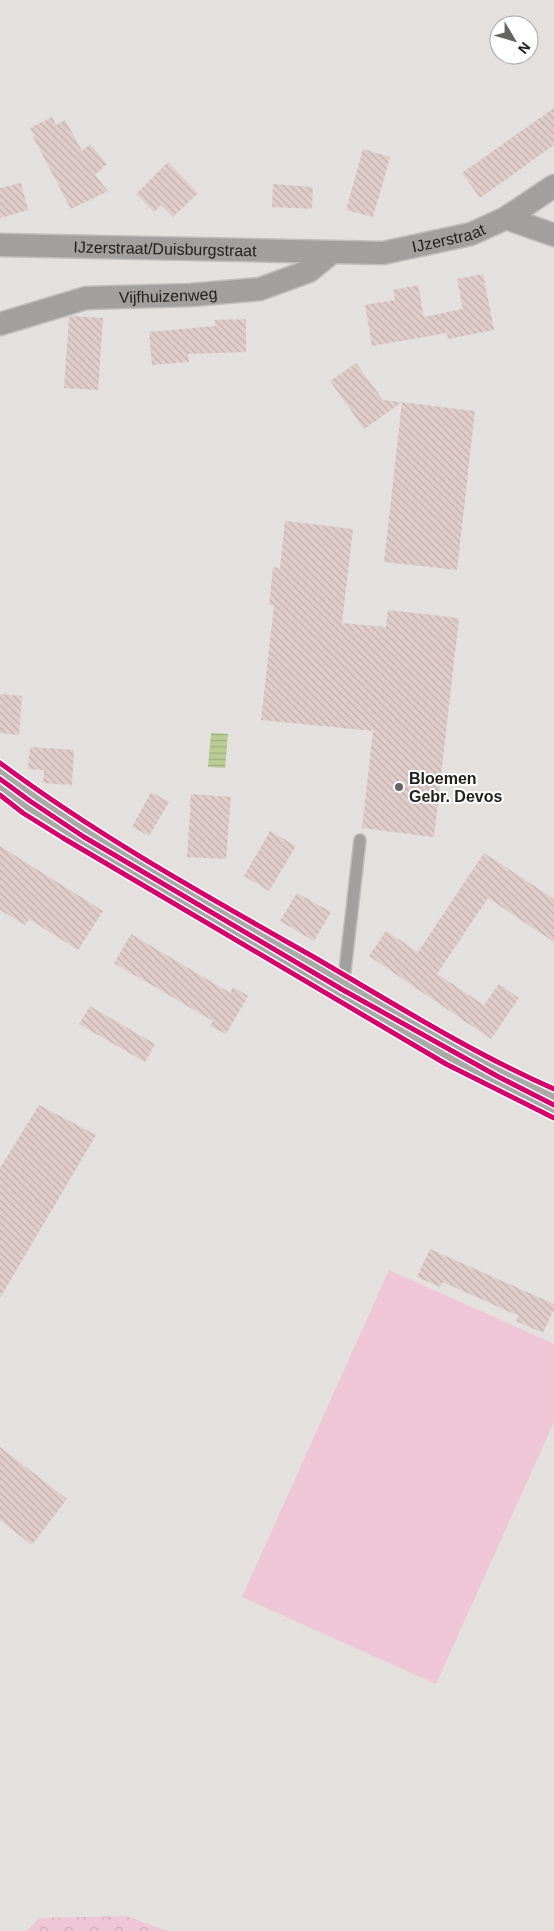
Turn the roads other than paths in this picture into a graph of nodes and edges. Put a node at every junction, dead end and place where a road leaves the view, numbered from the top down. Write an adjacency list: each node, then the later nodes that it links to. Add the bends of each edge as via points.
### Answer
1 (554, 186): 2 (street, IJzerstraat)
2 (506, 218): 3 (street); 5 (street, IJzerstraat, via 471,234 383,254)
3 (554, 235)
4 (0, 245): 5 (street, IJzerstraat/Duisburgstraat)
5 (331, 253): 6 (street, Vijfhuizenweg, via 309,271 260,289 86,298)
6 (0, 324)
7 (0, 779): 9 (street, via 84,837)
8 (360, 840): 9 (lane)
9 (342, 990): 10 (street)
10 (554, 1105)

